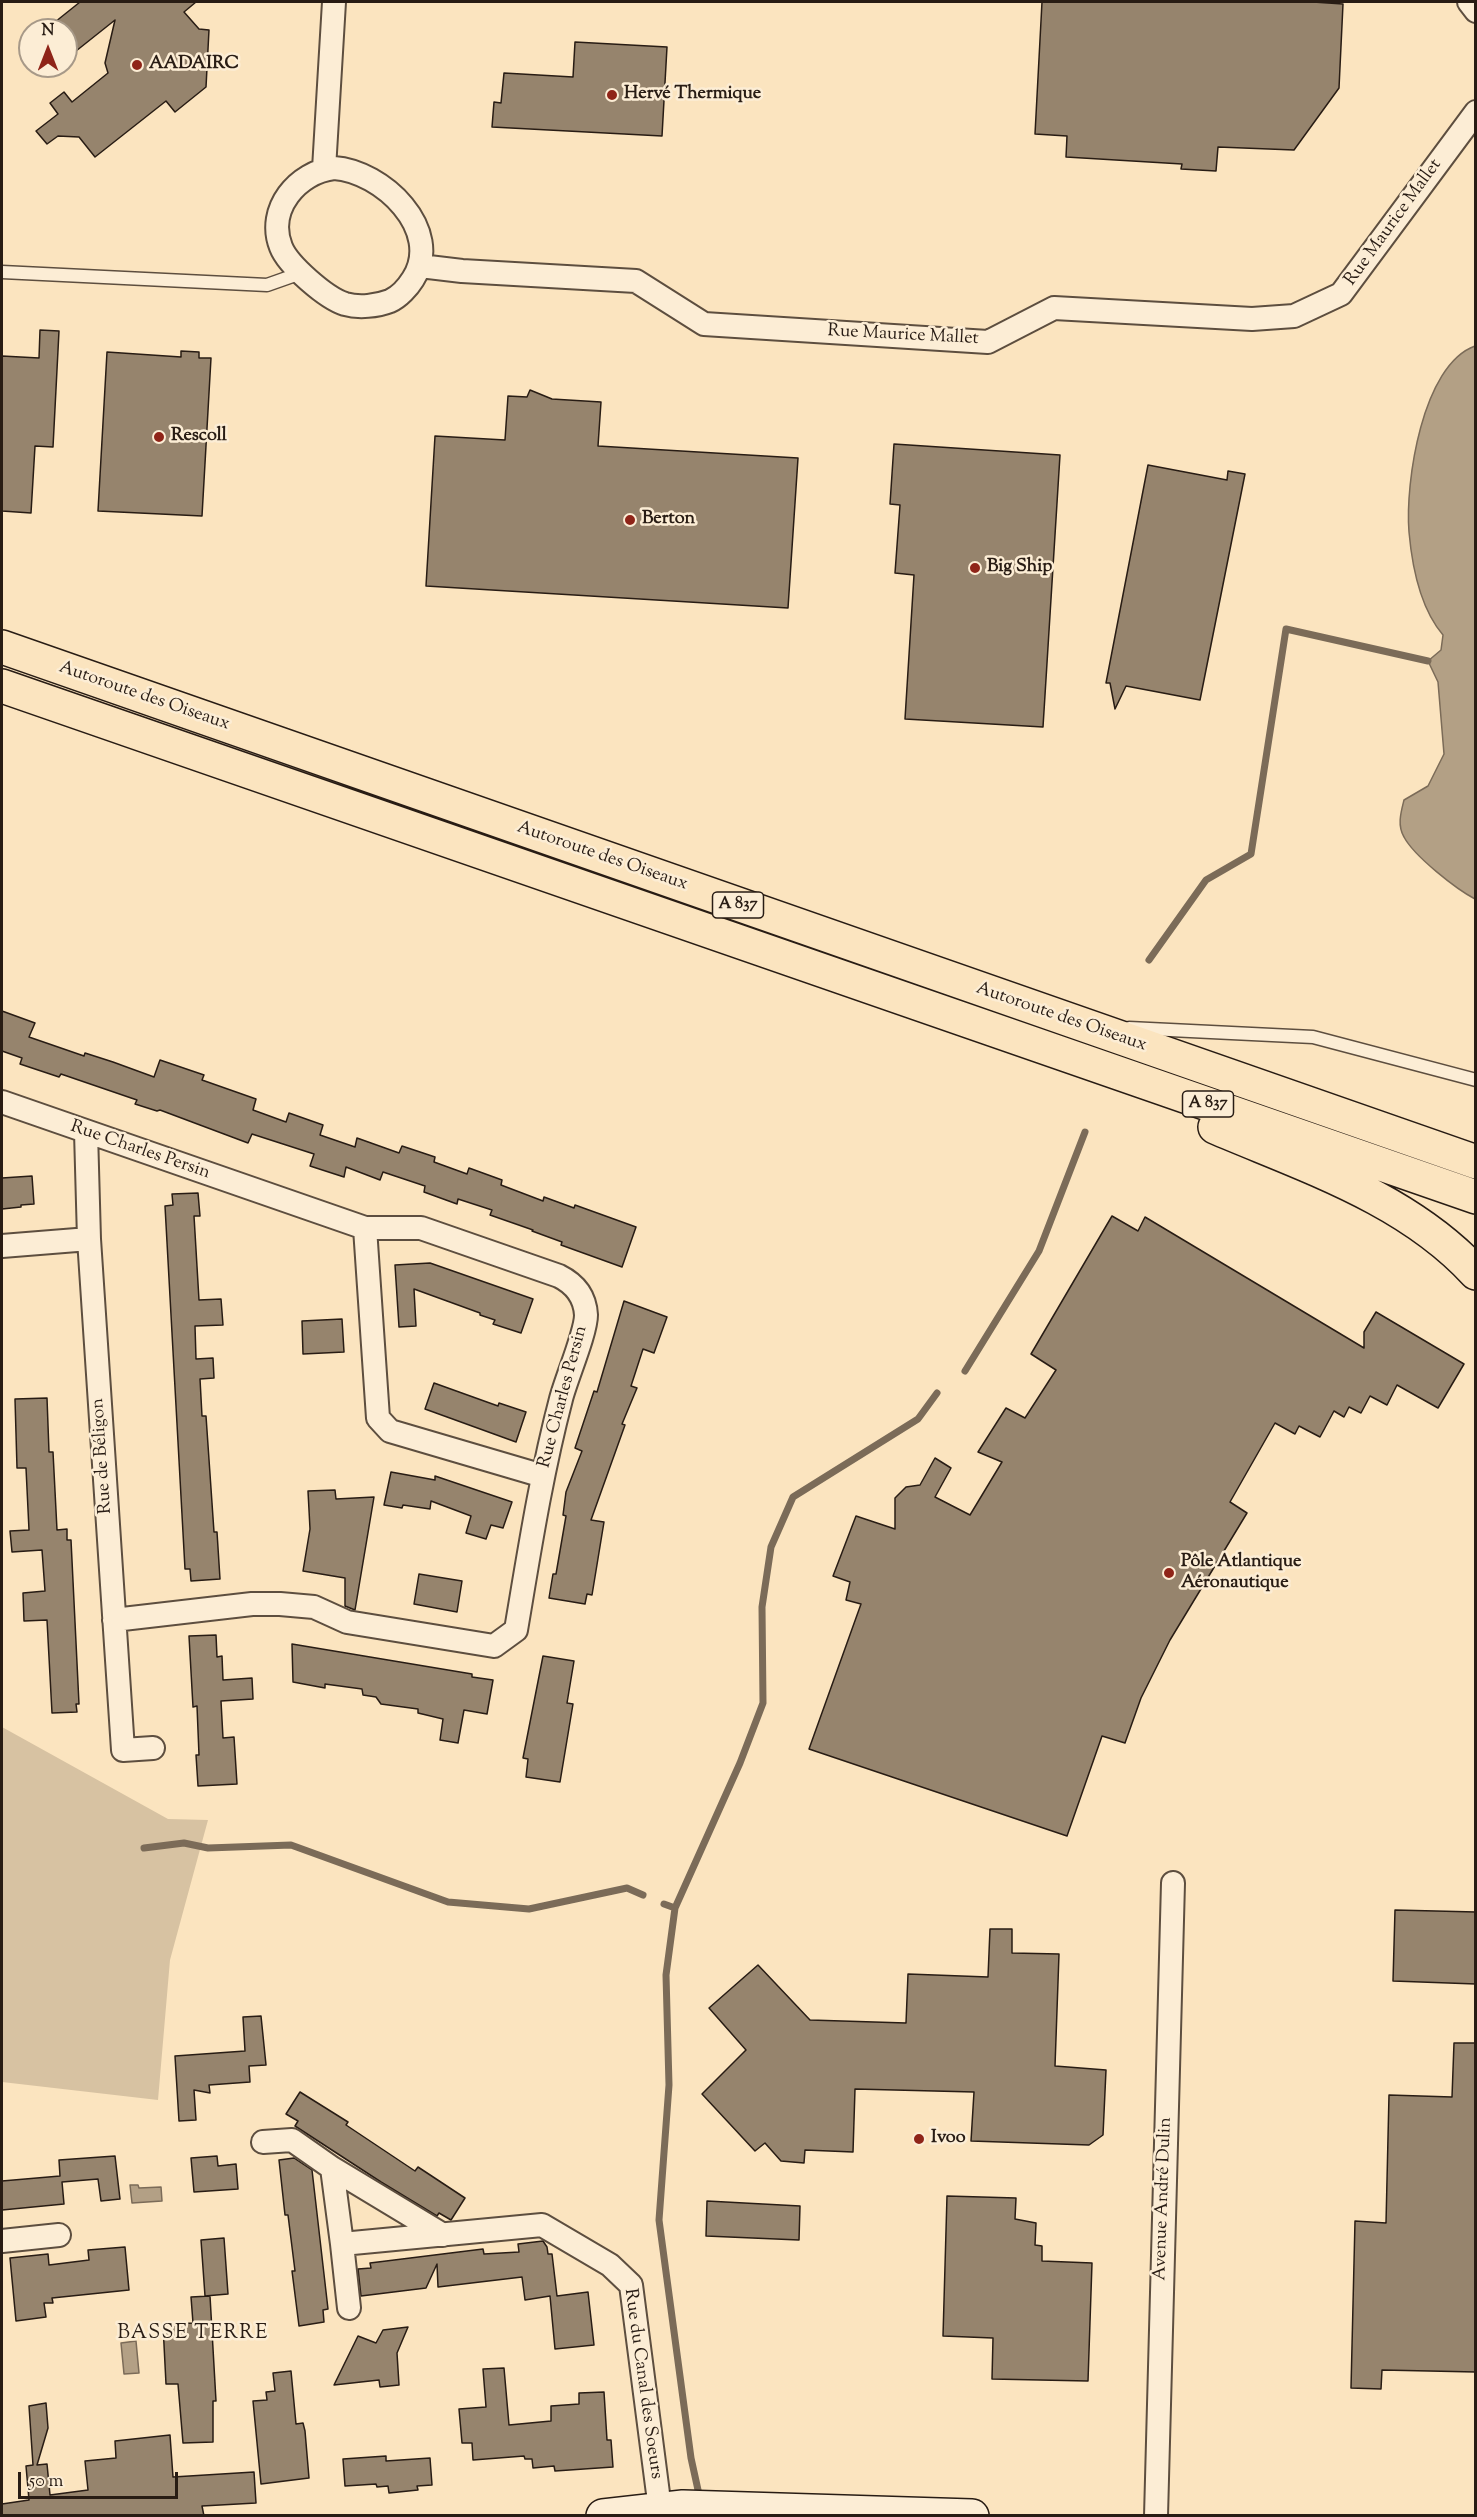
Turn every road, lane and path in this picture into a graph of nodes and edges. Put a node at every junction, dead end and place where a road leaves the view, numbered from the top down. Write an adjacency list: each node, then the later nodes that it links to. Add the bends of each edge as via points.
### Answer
1 (334, 2): 5 (street)
2 (1469, 2): 3 (street)
3 (1476, 11)
4 (1476, 112): 6 (street, Rue Maurice Mallet, via 1341,294 1294,315 1252,319 1054,308 988,342 704,324 636,281 462,272)
5 (324, 169): 6 (street, via 343,168 358,173 397,201 414,221 419,234); 8 (street, via 291,189 279,214 280,247)
6 (420, 266): 8 (street, via 409,285 392,300 368,306 345,304)
7 (2, 272): 8 (lane, via 267,285)
8 (302, 273)
9 (2, 647): 12 (highway, Autoroute des Oiseaux / A 837)
10 (2, 686): 11 (highway, Autoroute des Oiseaux / A 837)
11 (940, 1010): 17 (highway, Autoroute des Oiseaux / A 837); 21 (highway, via 1371,1195 1443,1241)
12 (1086, 1027): 13 (lane, via 1313,1037); 16 (highway, Autoroute des Oiseaux / A 837)
13 (1476, 1080)
14 (2, 1102): 15 (street, Rue Charles Persin)
15 (86, 1132): 18 (street, Rue Charles Persin); 19 (street, Rue de Béligon)
16 (1476, 1162)
17 (1476, 1197)
18 (365, 1228): 22 (street, via 378,1418 390,1431); 22 (street, Rue Charles Persin, via 421,1228 574,1284 584,1302 586,1317)
19 (89, 1239): 20 (street); 23 (street, Rue de Béligon)
20 (2, 1246)
21 (1476, 1273)
22 (543, 1476): 23 (street, Rue Charles Persin, via 516,1630 494,1646 347,1622 314,1607 292,1605 252,1604)
23 (114, 1620): 24 (street, Rue de Béligon, via 123,1750)
24 (153, 1748)
25 (1173, 1883): 37 (street, Avenue André Dulin)
26 (263, 2142): 27 (street, via 292,2140)
27 (332, 2168): 29 (street); 31 (street)
28 (59, 2235): 30 (street)
29 (443, 2235): 31 (street, Rue du Canal des Soeurs); 33 (street, Rue du Canal des Soeurs, via 542,2225 610,2265 631,2285)
30 (2, 2241)
31 (342, 2244): 32 (street)
32 (349, 2308)
33 (671, 2508): 34 (street); 35 (street)
34 (865, 2514): 36 (street)
35 (603, 2516)
36 (972, 2516)
37 (1156, 2516)

